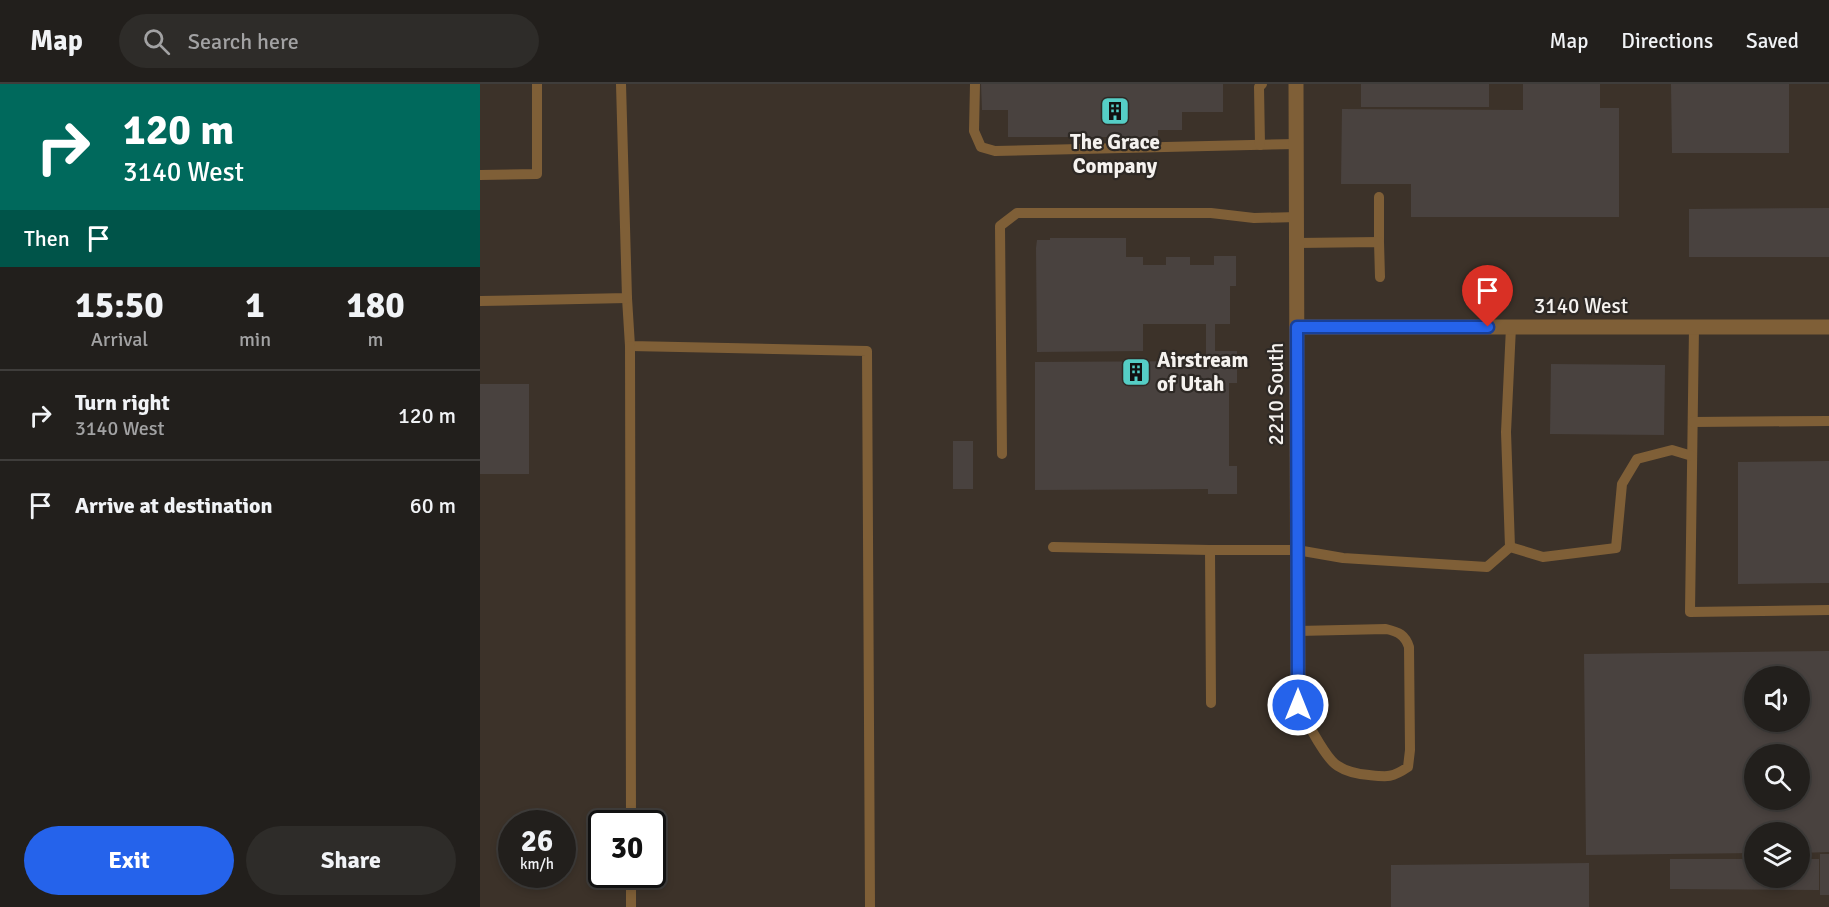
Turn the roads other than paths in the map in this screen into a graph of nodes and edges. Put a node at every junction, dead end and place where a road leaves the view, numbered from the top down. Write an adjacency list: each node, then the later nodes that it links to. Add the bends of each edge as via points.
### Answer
1 (537, 84): 8 (lane, via 537,174)
2 (621, 84): 14 (lane)
3 (975, 84): 7 (lane, via 974,131 981,147 995,151)
4 (1262, 84): 7 (lane)
5 (1296, 84): 6 (street, 2210 South)
6 (1296, 144): 7 (lane); 10 (street, 2210 South)
7 (1260, 145)
8 (480, 175)
9 (1378, 197): 11 (lane)
10 (1297, 218): 12 (street, 2210 South); 23 (lane, via 1211,213 1017,213 1000,226)
11 (1379, 242): 12 (lane); 13 (lane)
12 (1297, 243): 16 (street, 2210 South)
13 (1380, 277)
14 (627, 298): 15 (lane); 20 (lane)
15 (480, 301)
16 (1297, 327): 17 (street, 3140 West); 28 (street, 2210 South)
17 (1511, 327): 18 (street, 3140 West); 26 (lane, via 1506,432)
18 (1694, 327): 19 (street, 3140 West); 22 (lane)
19 (1829, 327)
20 (630, 346): 33 (lane); 36 (lane, via 867,351)
21 (1829, 421): 22 (lane)
22 (1693, 422): 24 (lane)
23 (1002, 454)
24 (1692, 456): 26 (lane, via 1672,450 1637,459 1622,484 1616,548 1543,557); 29 (lane, via 1690,612)
25 (1053, 547): 27 (lane)
26 (1510, 547): 28 (lane, via 1487,567 1343,558)
27 (1210, 550): 28 (lane); 31 (lane)
28 (1297, 550): 30 (street, 2210 South)
29 (1829, 610)
30 (1298, 631): 32 (street, 2210 South); 32 (lane, via 1386,629 1406,638 1408,767 1389,777 1351,772 1335,765)
31 (1211, 703)
32 (1298, 705)
33 (631, 810)
34 (631, 888): 35 (lane)
35 (631, 907)
36 (870, 907)

